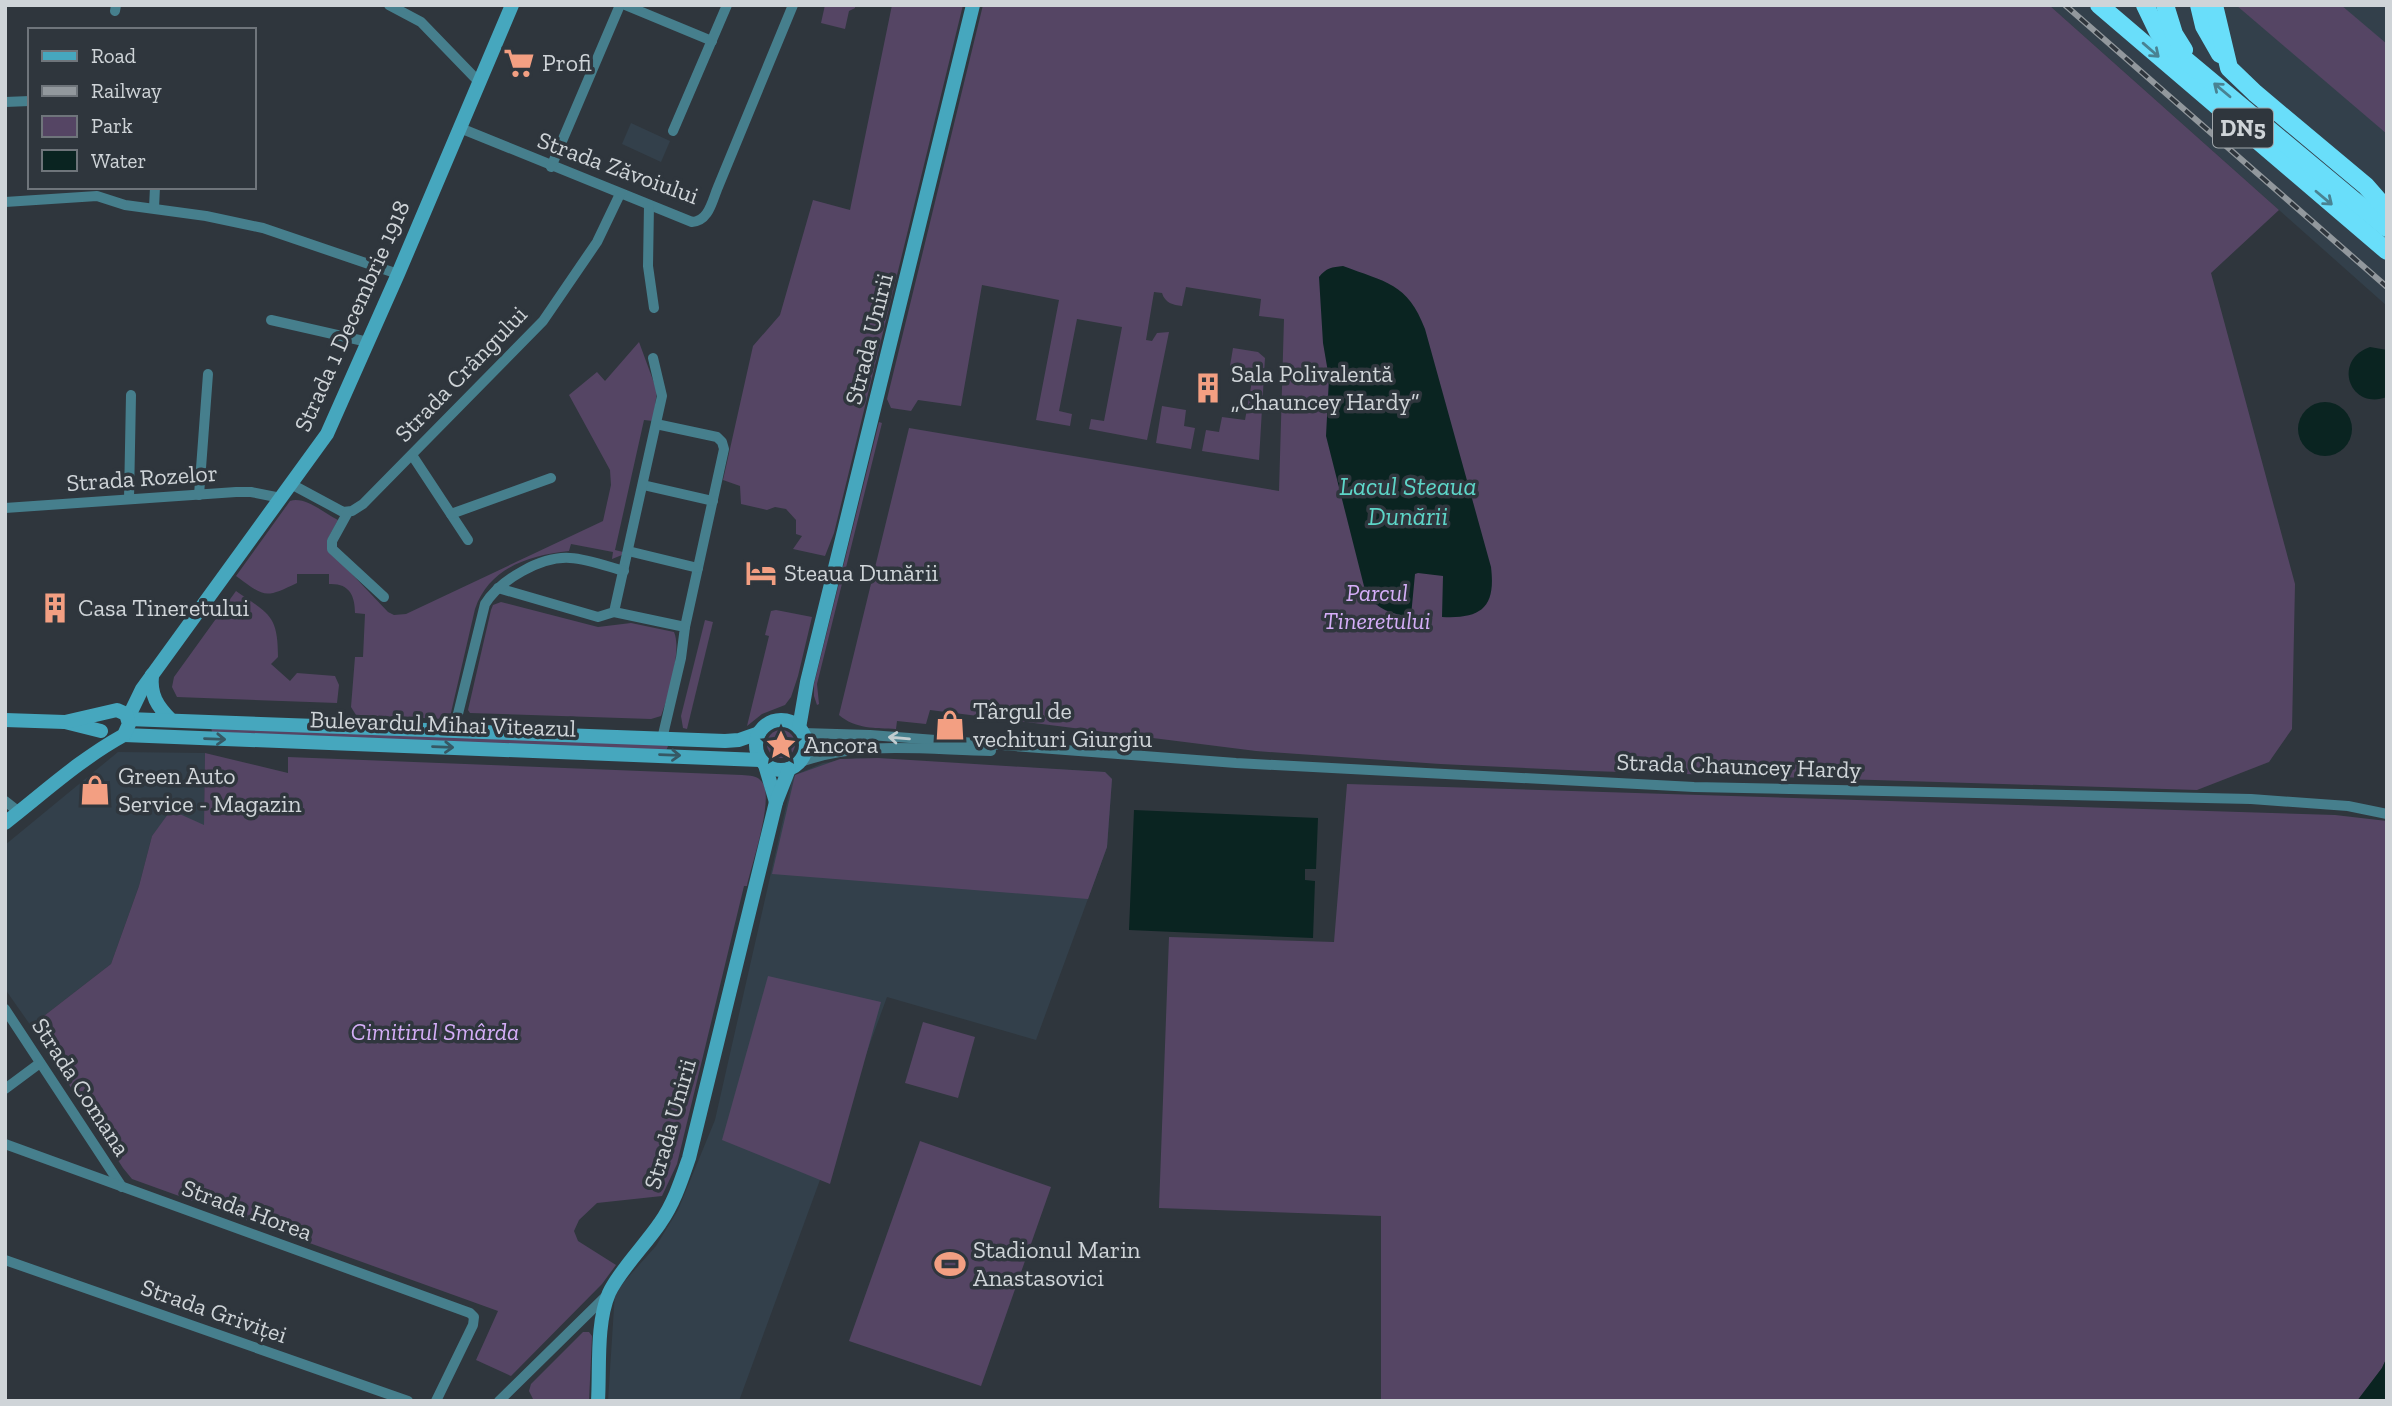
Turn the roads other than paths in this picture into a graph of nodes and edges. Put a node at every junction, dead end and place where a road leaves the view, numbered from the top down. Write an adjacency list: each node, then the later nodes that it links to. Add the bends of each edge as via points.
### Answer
1 (389, 5): 15 (street, via 421,22)
2 (512, 5): 15 (main road, Strada 1 Decembrie 1918)
3 (622, 5): 12 (street); 20 (street)
4 (727, 5): 12 (street)
5 (793, 5): 24 (street, Strada Zăvoiului, via 706,215 692,222)
6 (2099, 5): 28 (highway, DN5, one-way to 28)
7 (2145, 5): 13 (highway, DN5, via 2158,32)
8 (2165, 5): 13 (highway, DN5, via 2174,34)
9 (2199, 5): 14 (highway, DN5, via 2211,42)
10 (2214, 5): 14 (highway)
11 (972, 7): 57 (main road, Strada Unirii)
12 (712, 41): 19 (street)
13 (2195, 68): 27 (highway, DN5, one-way to 13)
14 (2230, 68): 26 (highway, DN5)
15 (479, 82): 18 (main road, Strada 1 Decembrie 1918)
16 (28, 101): 17 (street)
17 (5, 102)
18 (460, 128): 20 (street, Strada Zăvoiului); 29 (main road, Strada 1 Decembrie 1918)
19 (673, 131)
20 (551, 167): 22 (street, Strada Zăvoiului)
21 (156, 189): 25 (street)
22 (620, 194): 24 (street, Strada Zăvoiului); 37 (street, Strada Crângului, via 587,258 542,321)
23 (5, 202): 25 (street, via 97,196)
24 (649, 205): 30 (street, via 648,266)
25 (155, 208): 29 (street, via 263,228)
26 (2387, 210)
27 (2387, 228)
28 (2387, 251)
29 (398, 274): 32 (main road, Strada 1 Decembrie 1918)
30 (654, 308)
31 (271, 320): 32 (street)
32 (368, 342): 39 (main road, Strada 1 Decembrie 1918, via 333,422)
33 (653, 358): 36 (street, via 663,391)
34 (208, 374): 41 (street)
35 (131, 395): 43 (street)
36 (656, 424): 40 (street); 44 (street, via 722,442)
37 (412, 455): 46 (street, Strada Crângului, via 363,504); 47 (street)
38 (551, 478): 47 (street)
39 (291, 484): 42 (main road, Strada 1 Decembrie 1918); 46 (street)
40 (643, 485): 44 (street); 49 (street)
41 (199, 495): 42 (street, Strada Rozelor, via 251,492); 43 (street, Strada Rozelor)
42 (281, 498): 56 (main road, Strada 1 Decembrie 1918)
43 (130, 499): 45 (street, Strada Rozelor)
44 (713, 501): 50 (street)
45 (5, 508)
46 (348, 512): 53 (street, via 332,549)
47 (451, 514): 48 (street)
48 (468, 541)
49 (628, 551): 50 (street); 51 (street)
50 (698, 568): 55 (street)
51 (624, 570): 52 (street, via 563,558 531,567); 54 (street)
52 (498, 588): 54 (street, via 598,617); 63 (street, via 485,604)
53 (384, 597)
54 (614, 612): 55 (street)
55 (685, 627): 67 (street)
56 (152, 675): 58 (main road, Strada 1 Decembrie 1918); 60 (main road, via 152,694)
57 (807, 682): 61 (main road, Strada Unirii); 64 (main road, Strada Unirii)
58 (119, 715): 60 (main road, Bulevardul Mihai Viteazul); 62 (main road, Bulevardul Mihai Viteazul); 66 (main road, via 100,724); 66 (main road, via 129,728)
59 (5, 720): 62 (main road, Bulevardul Mihai Viteazul)
60 (171, 720): 63 (main road, Bulevardul Mihai Viteazul)
61 (783, 720): 64 (main road); 65 (main road, via 769,723)
62 (65, 722): 66 (main road, Bulevardul Mihai Viteazul)
63 (454, 730): 67 (main road, Bulevardul Mihai Viteazul)
64 (801, 731): 68 (street, Strada Chauncey Hardy, one-way to 64); 70 (main road, via 805,751)
65 (759, 733): 67 (main road, Bulevardul Mihai Viteazul, via 735,740); 69 (main road, via 755,747)
66 (110, 734): 69 (main road, Bulevardul Mihai Viteazul, one-way to 69); 73 (main road)
67 (662, 739)
68 (1089, 753): 70 (street, Strada Chauncey Hardy, via 853,749); 74 (street, Strada Chauncey Hardy, via 1694,787 2251,799 2328,803)
69 (763, 762): 70 (main road, via 779,770); 72 (main road)
70 (794, 766): 72 (main road, Strada Unirii)
71 (5, 801): 73 (street)
72 (776, 802): 82 (main road, Strada Unirii, via 689,1158 662,1221)
73 (19, 812): 75 (main road)
74 (2387, 814)
75 (5, 823)
76 (5, 1010): 77 (street, Strada Comana)
77 (40, 1063): 78 (street); 80 (street, Strada Comana)
78 (5, 1089)
79 (5, 1144): 80 (street, Strada Horea)
80 (122, 1187): 85 (street, Strada Horea, via 467,1311 474,1317 473,1325)
81 (5, 1260): 83 (street, Strada Griviței)
82 (609, 1293): 86 (street, Strada Unirii); 87 (main road, via 603,1314)
83 (388, 1397): 84 (street, Strada Griviței)
84 (408, 1401)
85 (436, 1401)
86 (499, 1401)
87 (598, 1401)

